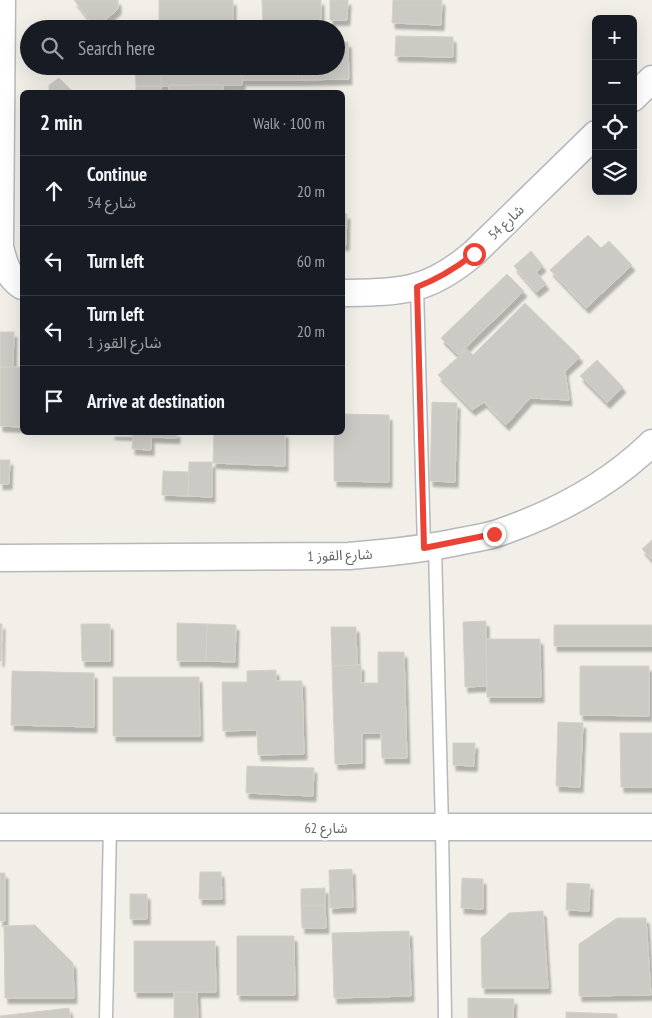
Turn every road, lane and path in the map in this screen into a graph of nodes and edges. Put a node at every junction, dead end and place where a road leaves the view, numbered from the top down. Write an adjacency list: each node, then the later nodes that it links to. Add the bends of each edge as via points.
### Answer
1 (2, 0): 5 (street, via 0,247)
2 (652, 79): 3 (street)
3 (637, 94)
4 (592, 138): 6 (street, شارع 54, via 474,254 438,279)
5 (13, 286)
6 (417, 287): 7 (street, شارع 54, via 396,292); 9 (lane)
7 (345, 293)
8 (652, 444): 9 (street, شارع القوز 1, via 596,487 546,514 494,534)
9 (429, 548): 10 (street, شارع القوز 1, via 349,556); 14 (lane)
10 (0, 558)
11 (0, 827): 12 (street, شارع 62)
12 (110, 827): 14 (street, شارع 62); 15 (lane)
13 (652, 827): 14 (street, شارع 62)
14 (442, 828): 16 (lane)
15 (106, 1018)
16 (445, 1018)

